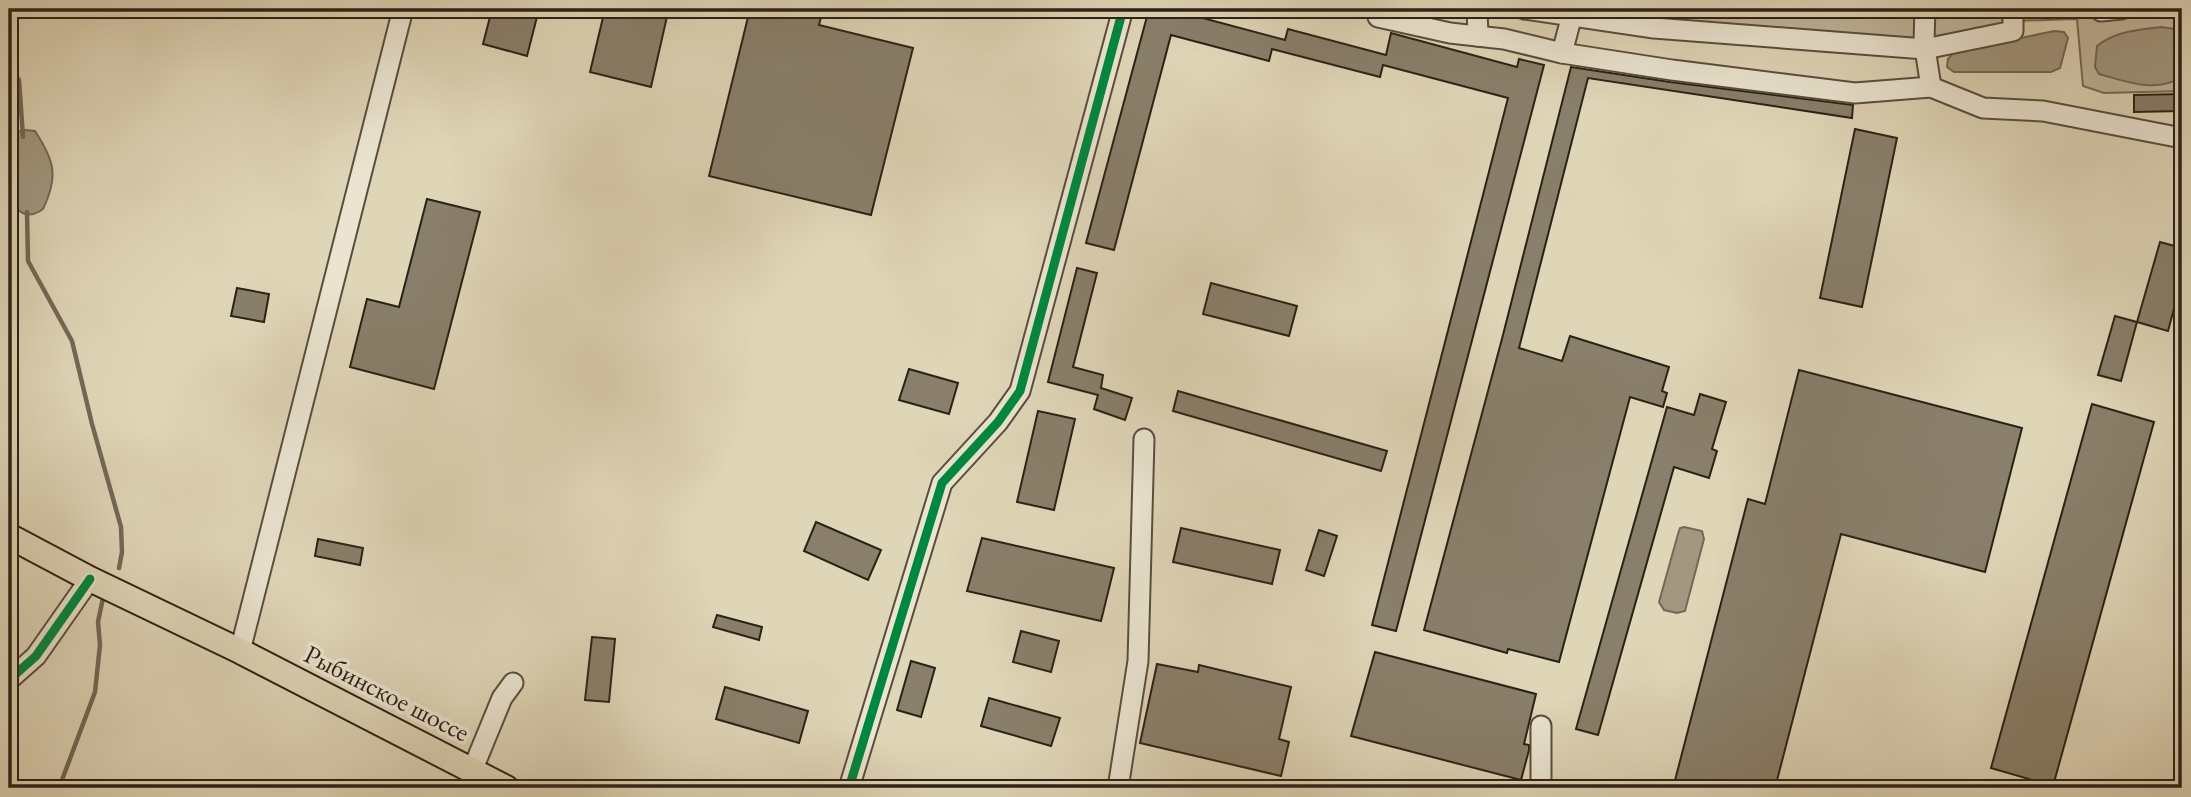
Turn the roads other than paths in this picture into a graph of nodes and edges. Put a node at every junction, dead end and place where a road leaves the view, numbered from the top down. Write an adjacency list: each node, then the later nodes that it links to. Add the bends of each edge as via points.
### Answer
1 (403, 9): 20 (street)
2 (1123, 9): 26 (street, via 1020,391 942,483)
3 (1477, 9): 12 (street)
4 (1524, 9): 9 (street)
5 (1925, 9): 13 (street)
6 (2013, 9): 13 (street, via 2012,31)
7 (2101, 9): 8 (street)
8 (2122, 9)
9 (1572, 15): 11 (street); 14 (street)
10 (1378, 17): 12 (street)
11 (1654, 19): 13 (street)
12 (1478, 36): 14 (street)
13 (1925, 49): 15 (street)
14 (1562, 53): 15 (street, via 1855,93)
15 (1931, 87): 16 (street, via 1983,108 2043,111)
16 (2182, 138)
17 (1144, 439): 27 (street, via 1138,661)
18 (9, 536): 19 (main road, Рыбинское шоссе)
19 (90, 579): 20 (main road, Рыбинское шоссе); 21 (street, via 36,656)
20 (240, 651): 24 (main road, Рыбинское шоссе)
21 (9, 680)
22 (513, 683): 24 (street, via 502,698)
23 (1541, 726): 28 (street)
24 (472, 771): 25 (main road, Рыбинское шоссе)
25 (506, 788)
26 (849, 788)
27 (1118, 788)
28 (1541, 788)

